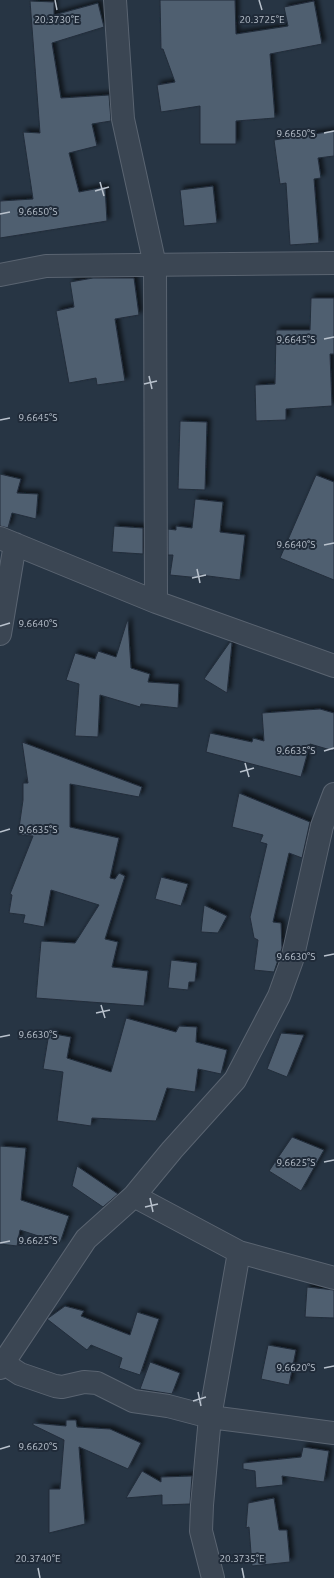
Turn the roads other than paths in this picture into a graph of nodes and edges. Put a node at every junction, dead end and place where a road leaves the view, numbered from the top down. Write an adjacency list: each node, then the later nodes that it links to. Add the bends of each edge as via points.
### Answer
1 (115, 0): 3 (street, via 123,119)
2 (334, 263): 3 (street)
3 (155, 265): 4 (street, via 46,266); 6 (street)
4 (0, 275)
5 (8, 541): 6 (street); 7 (street)
6 (156, 602): 8 (street)
7 (0, 634)
8 (333, 662)
9 (334, 794): 10 (street, via 322,826 292,960 279,996 234,1080)
10 (134, 1196): 11 (street); 13 (street, via 86,1239)
11 (239, 1252): 12 (street); 14 (street)
12 (334, 1278)
13 (1, 1364): 14 (street, via 20,1374 55,1386 97,1383 133,1401 168,1406)
14 (210, 1417): 15 (street); 16 (street, via 201,1531)
15 (334, 1433)
16 (212, 1578)

